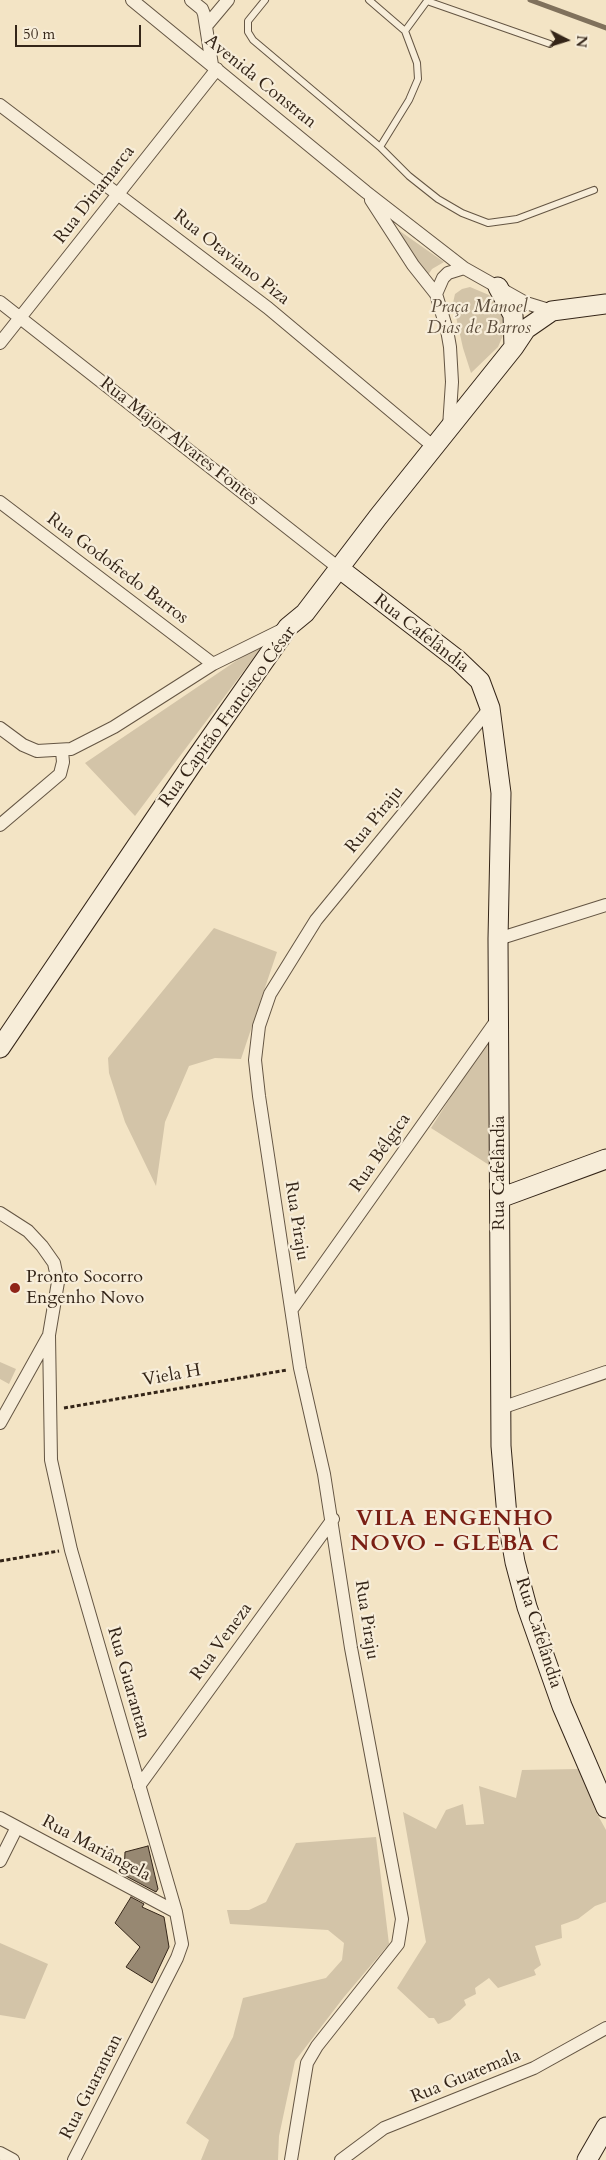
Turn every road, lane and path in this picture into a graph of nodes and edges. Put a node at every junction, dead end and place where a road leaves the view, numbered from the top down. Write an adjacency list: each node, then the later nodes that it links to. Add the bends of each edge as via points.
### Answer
1 (132, 0): 10 (street, Avenida Constran)
2 (191, 0): 7 (street, via 202,9)
3 (228, 0): 7 (street)
4 (265, 0): 12 (lane, via 248,21 248,32 253,40)
5 (368, 0): 8 (lane)
6 (427, 0): 8 (lane); 9 (lane)
7 (207, 24): 10 (street)
8 (405, 31): 12 (lane, via 417,63 418,79)
9 (550, 44)
10 (214, 67): 14 (street, Avenida Constran); 15 (street, Rua Dinamarca)
11 (0, 105): 15 (street, Rua Otaviano Piza)
12 (380, 147): 13 (lane, via 438,199 488,223 517,219)
13 (594, 190)
14 (366, 192): 16 (street, Avenida Constran); 18 (street, Avenida Constran, via 413,265)
15 (119, 193): 22 (street, Rua Dinamarca); 26 (street, Rua Otaviano Piza, via 268,308)
16 (464, 268): 17 (street, Avenida Constran); 18 (street, via 448,273)
17 (498, 287): 21 (street, Avenida Constran); 24 (street, via 513,315)
18 (436, 294): 25 (street, Avenida Constran, via 450,347)
19 (0, 302): 22 (street, Rua Major Alvares Fontes)
20 (606, 304): 21 (street)
21 (552, 311): 24 (street, Rua Capitão Francisco César, via 526,329)
22 (20, 318): 23 (street, Rua Dinamarca); 28 (street, Rua Major Alvares Fontes)
23 (0, 343)
24 (514, 347): 25 (street, Rua Capitão Francisco César)
25 (449, 427): 26 (street, Rua Capitão Francisco César)
26 (434, 447): 28 (street, Rua Capitão Francisco César)
27 (0, 502): 31 (street, Rua Godofredo Barros)
28 (340, 569): 29 (street, Rua Major Alvares Fontes); 30 (street, Rua Capitão Francisco César, via 305,613)
29 (357, 583): 32 (street, Rua Cafelândia, via 458,660 480,681)
30 (288, 627): 31 (street); 39 (street, Rua Capitão Francisco César)
31 (213, 664): 34 (street, via 93,739)
32 (490, 708): 37 (street, Rua Cafelândia, via 501,794); 43 (street, Rua Piraju, via 316,920 270,994 259,1026 255,1060 257,1078)
33 (0, 728): 34 (street, via 37,750)
34 (62, 751): 35 (street, via 60,774)
35 (0, 825)
36 (606, 905): 37 (street)
37 (498, 939): 38 (street, Rua Cafelândia)
38 (499, 1017): 41 (street, Rua Cafelândia); 43 (street, Rua Bélgica)
39 (0, 1048)
40 (606, 1159): 41 (street)
41 (500, 1198): 47 (street, Rua Cafelândia)
42 (0, 1213): 44 (street, Rua Guarantan, via 28,1231 54,1263 58,1282)
43 (292, 1309): 45 (street, Rua Piraju)
44 (50, 1335): 48 (street, Rua Guarantan); 49 (street)
45 (300, 1368): 48 (path, Viela H); 50 (street, Rua Piraju)
46 (606, 1372): 47 (street)
47 (501, 1408): 54 (street, Rua Cafelândia, via 507,1516 527,1607 562,1706)
48 (49, 1411): 51 (street, Rua Guarantan, via 51,1460)
49 (0, 1423)
50 (333, 1519): 53 (street, Rua Veneza); 64 (street, Rua Piraju, via 352,1648 401,1906 402,1934 393,1952 317,2046 307,2063)
51 (71, 1550): 52 (path); 53 (street, Rua Guarantan)
52 (0, 1561)
53 (139, 1786): 58 (street, Rua Guarantan)
54 (606, 1808)
55 (0, 1818): 56 (street, Rua Mariângela)
56 (17, 1827): 57 (street); 58 (street, Rua Mariângela)
57 (0, 1861)
58 (176, 1912): 63 (street, Rua Guarantan, via 182,1944 178,1958)
59 (606, 2028): 65 (street, Rua Guatemala, via 534,2068 384,2128)
60 (606, 2126): 66 (street)
61 (0, 2153): 62 (street)
62 (13, 2160)
63 (74, 2160)
64 (291, 2160)
65 (341, 2160)
66 (587, 2160)

